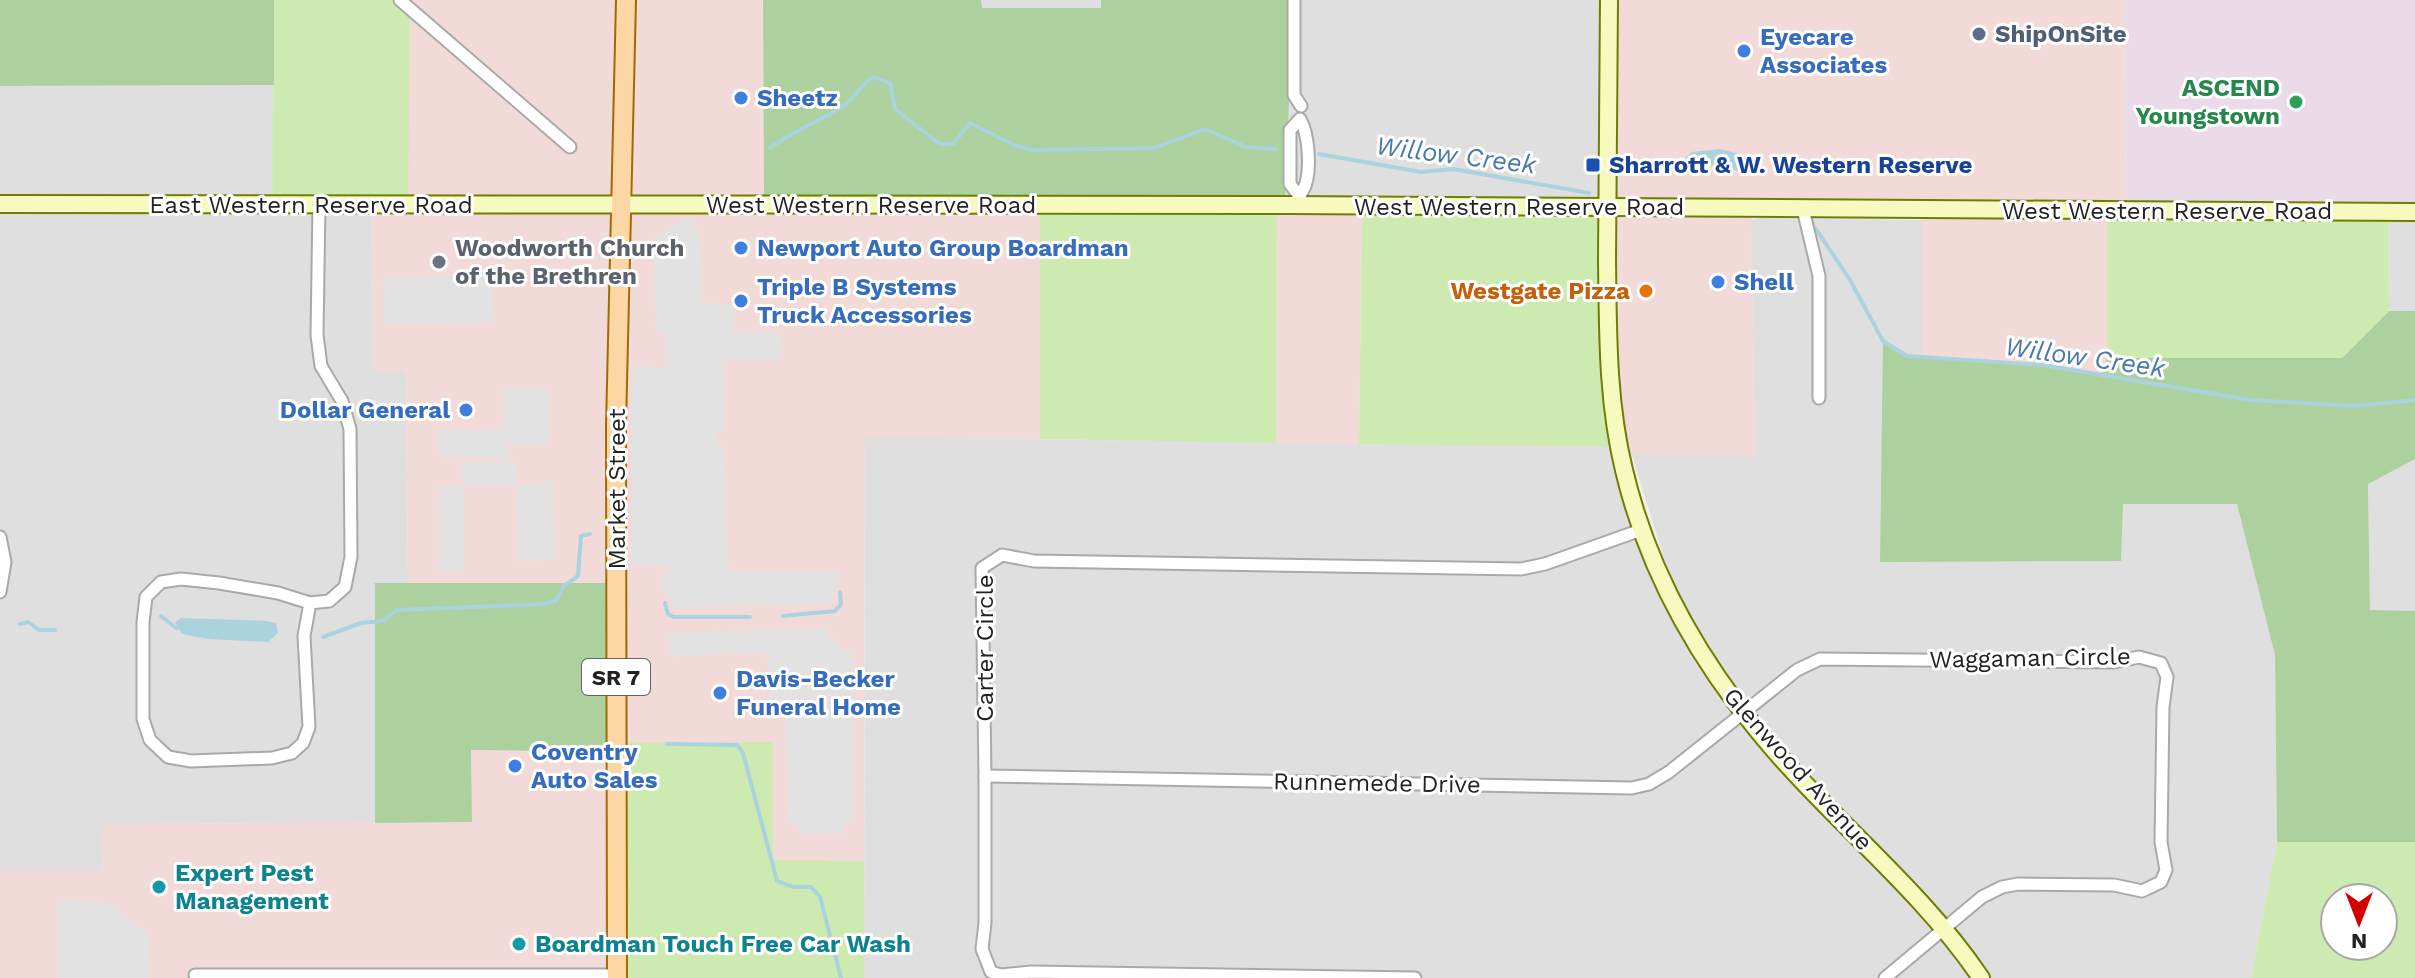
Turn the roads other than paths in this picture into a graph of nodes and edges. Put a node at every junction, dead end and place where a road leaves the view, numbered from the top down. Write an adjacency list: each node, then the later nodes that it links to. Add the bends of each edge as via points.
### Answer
1 (400, 0): 6 (street)
2 (626, 0): 10 (main road, Market Street / SR 7)
3 (1294, 0): 5 (street, via 1294,95)
4 (1609, 0): 11 (main road, Glenwood Avenue)
5 (1301, 106)
6 (570, 147)
7 (1299, 201): 7 (street, via 1306,184 1306,130 1300,119 1290,130 1290,184); 10 (main road, West Western Reserve Road); 11 (main road, West Western Reserve Road)
8 (0, 204): 9 (main road, East Western Reserve Road)
9 (319, 204): 10 (main road, East Western Reserve Road); 18 (street, via 317,335 321,366 342,401 350,429 351,557 345,587 329,601)
10 (623, 205): 23 (main road, Market Street / SR 7, via 616,426)
11 (1607, 208): 12 (main road, West Western Reserve Road); 15 (main road, Glenwood Avenue, via 1610,381 1621,455)
12 (1803, 209): 13 (main road, West Western Reserve Road); 14 (street, via 1819,276)
13 (2415, 212)
14 (1819, 398)
15 (1641, 530): 19 (main road, Glenwood Avenue, via 1677,612); 20 (street, Carter Circle, via 1521,569 1034,561 995,556 985,563 980,578)
16 (0, 537): 17 (street, via 5,562)
17 (0, 592)
18 (310, 603): 18 (street, via 219,583 161,582 146,597 143,622 143,719 150,740 168,757 191,761 292,753 309,727 304,636)
19 (1744, 713): 20 (street, Runnemede Drive, via 1658,780 1632,788); 21 (main road, Glenwood Avenue); 21 (street, Waggaman Circle, via 1797,670 1829,658 2114,662 2139,657 2161,663 2167,677 2161,842 2166,870 2161,882 2142,891 2114,885 2002,887)
20 (985, 776): 24 (street, Carter Circle, via 982,949 994,974)
21 (1943, 931): 25 (street); 26 (main road, Glenwood Avenue)
22 (195, 975): 23 (street)
23 (617, 976)
24 (1415, 978)
25 (1885, 978)
26 (1981, 978)

